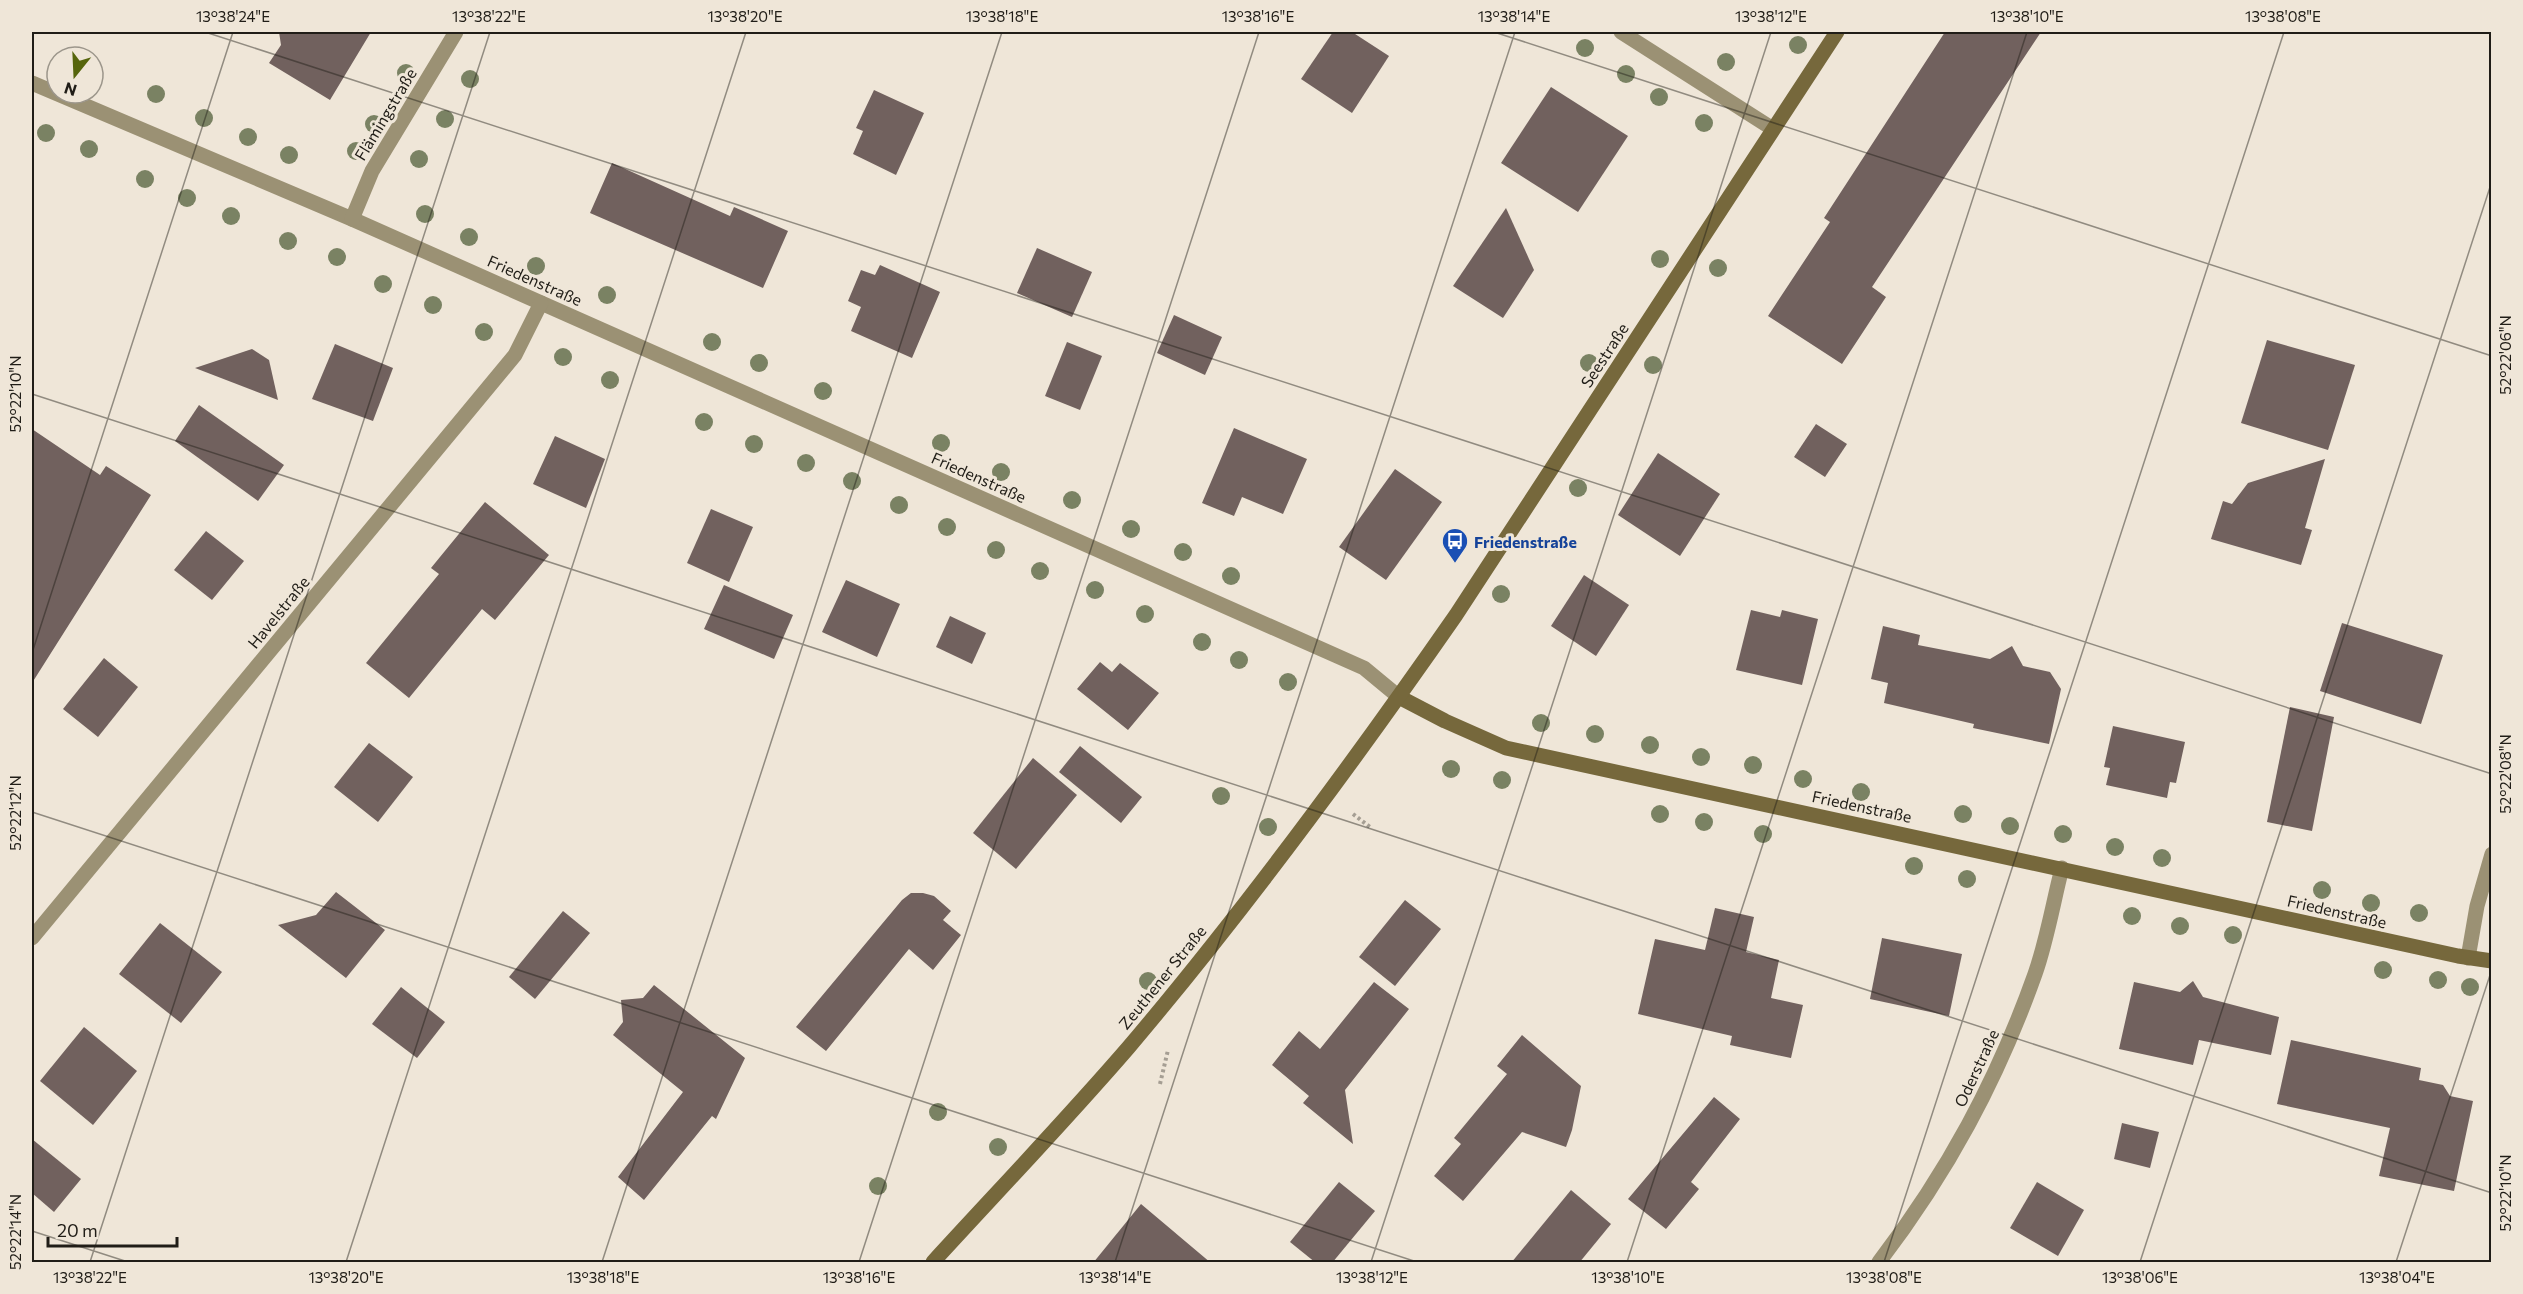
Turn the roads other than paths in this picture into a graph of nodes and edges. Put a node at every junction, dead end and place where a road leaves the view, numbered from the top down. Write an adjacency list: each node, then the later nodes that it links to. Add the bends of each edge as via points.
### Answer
1 (456, 32): 6 (street, Flämingstraße, via 372,171)
2 (1621, 32): 5 (street)
3 (1837, 32): 5 (main road, Seestraße)
4 (32, 83): 6 (street, Friedenstraße)
5 (1773, 129): 8 (main road, Seestraße)
6 (352, 219): 7 (street, Friedenstraße)
7 (541, 303): 8 (street, Friedenstraße, via 1364,668); 11 (street, Havelstraße, via 515,355)
8 (1399, 697): 10 (main road, Friedenstraße, via 1506,748); 14 (main road, Zeuthener Straße, via 1194,968)
9 (2492, 854): 12 (street)
10 (2062, 868): 12 (main road, Friedenstraße); 15 (street, Oderstraße, via 2036,972 1994,1077 1935,1186)
11 (32, 938)
12 (2468, 958): 13 (main road, Friedenstraße)
13 (2492, 961)
14 (933, 1263)
15 (1879, 1263)

